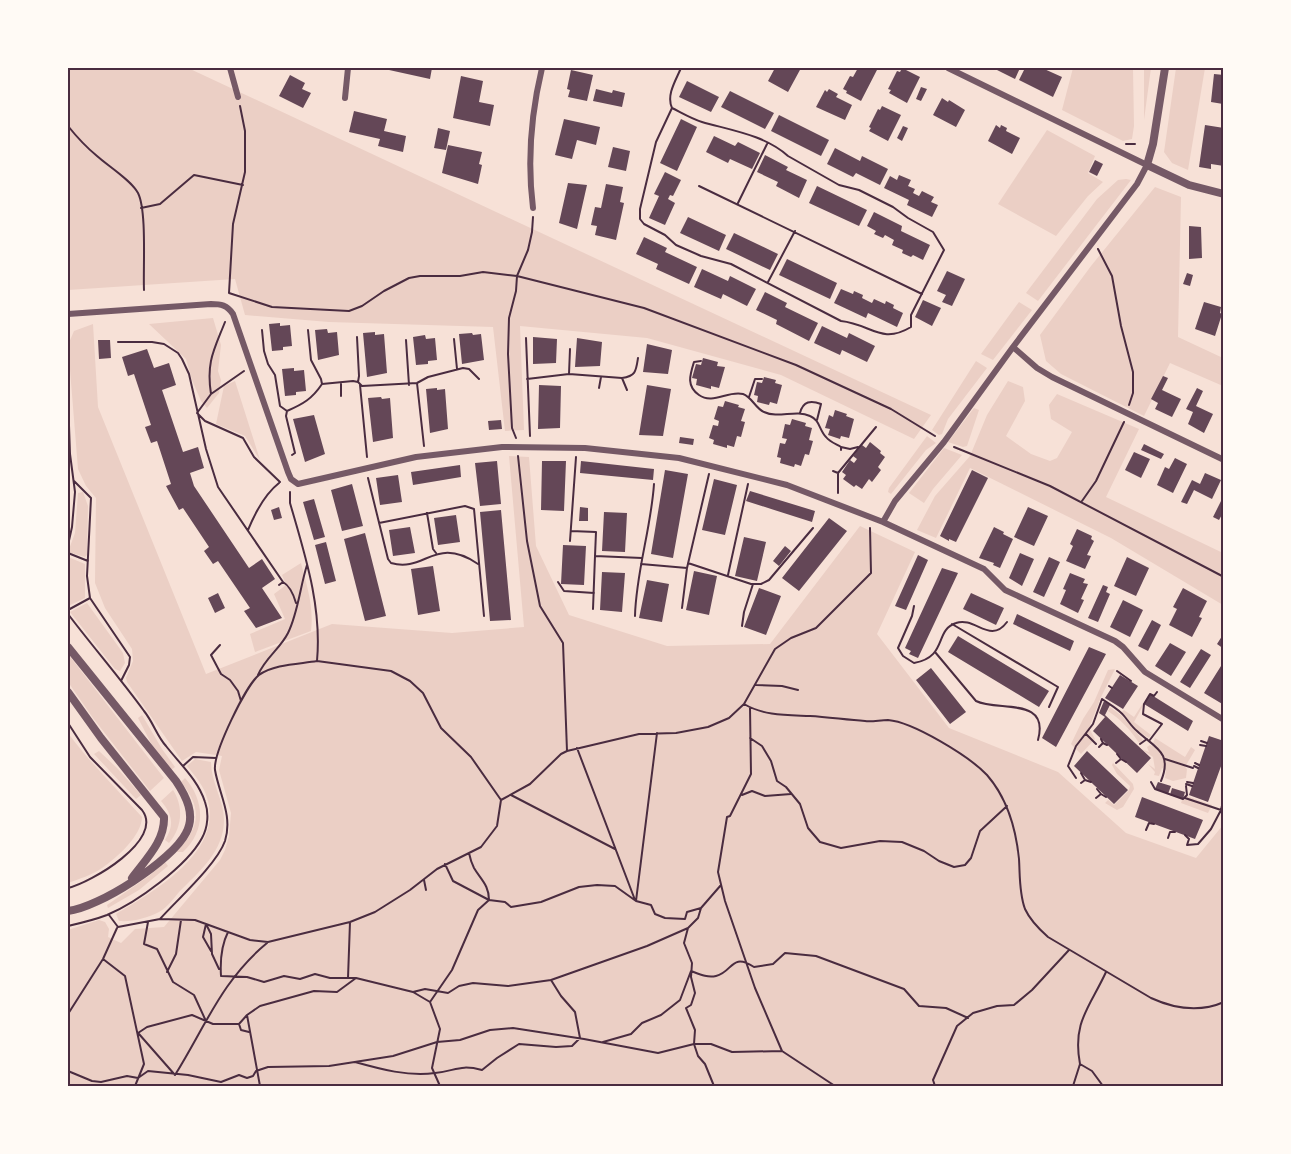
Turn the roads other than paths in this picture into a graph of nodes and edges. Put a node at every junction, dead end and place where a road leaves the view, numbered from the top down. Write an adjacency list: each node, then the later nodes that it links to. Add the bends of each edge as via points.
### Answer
1 (230, 68): 6 (street)
2 (348, 68): 7 (street)
3 (542, 68): 10 (street, via 532,117)
4 (952, 68): 8 (street)
5 (1165, 68): 8 (street)
6 (238, 97)
7 (345, 98)
8 (1147, 165): 9 (street, via 1189,185); 12 (street, via 1137,184)
9 (1224, 194)
10 (533, 208)
11 (68, 314): 14 (street, via 220,304 229,308 288,472 298,484 445,453 502,447 569,447 679,458 747,474 818,495)
12 (1013, 347): 13 (street, via 1052,377); 14 (street)
13 (1224, 460)
14 (883, 522): 17 (street, via 984,569 1005,590 1115,641 1145,672)
15 (68, 647): 18 (street, via 187,798 190,817 186,833 170,854)
16 (68, 692): 18 (street, via 164,817 159,842)
17 (1224, 720)
18 (127, 886): 19 (street, via 102,901)
19 (68, 912)

